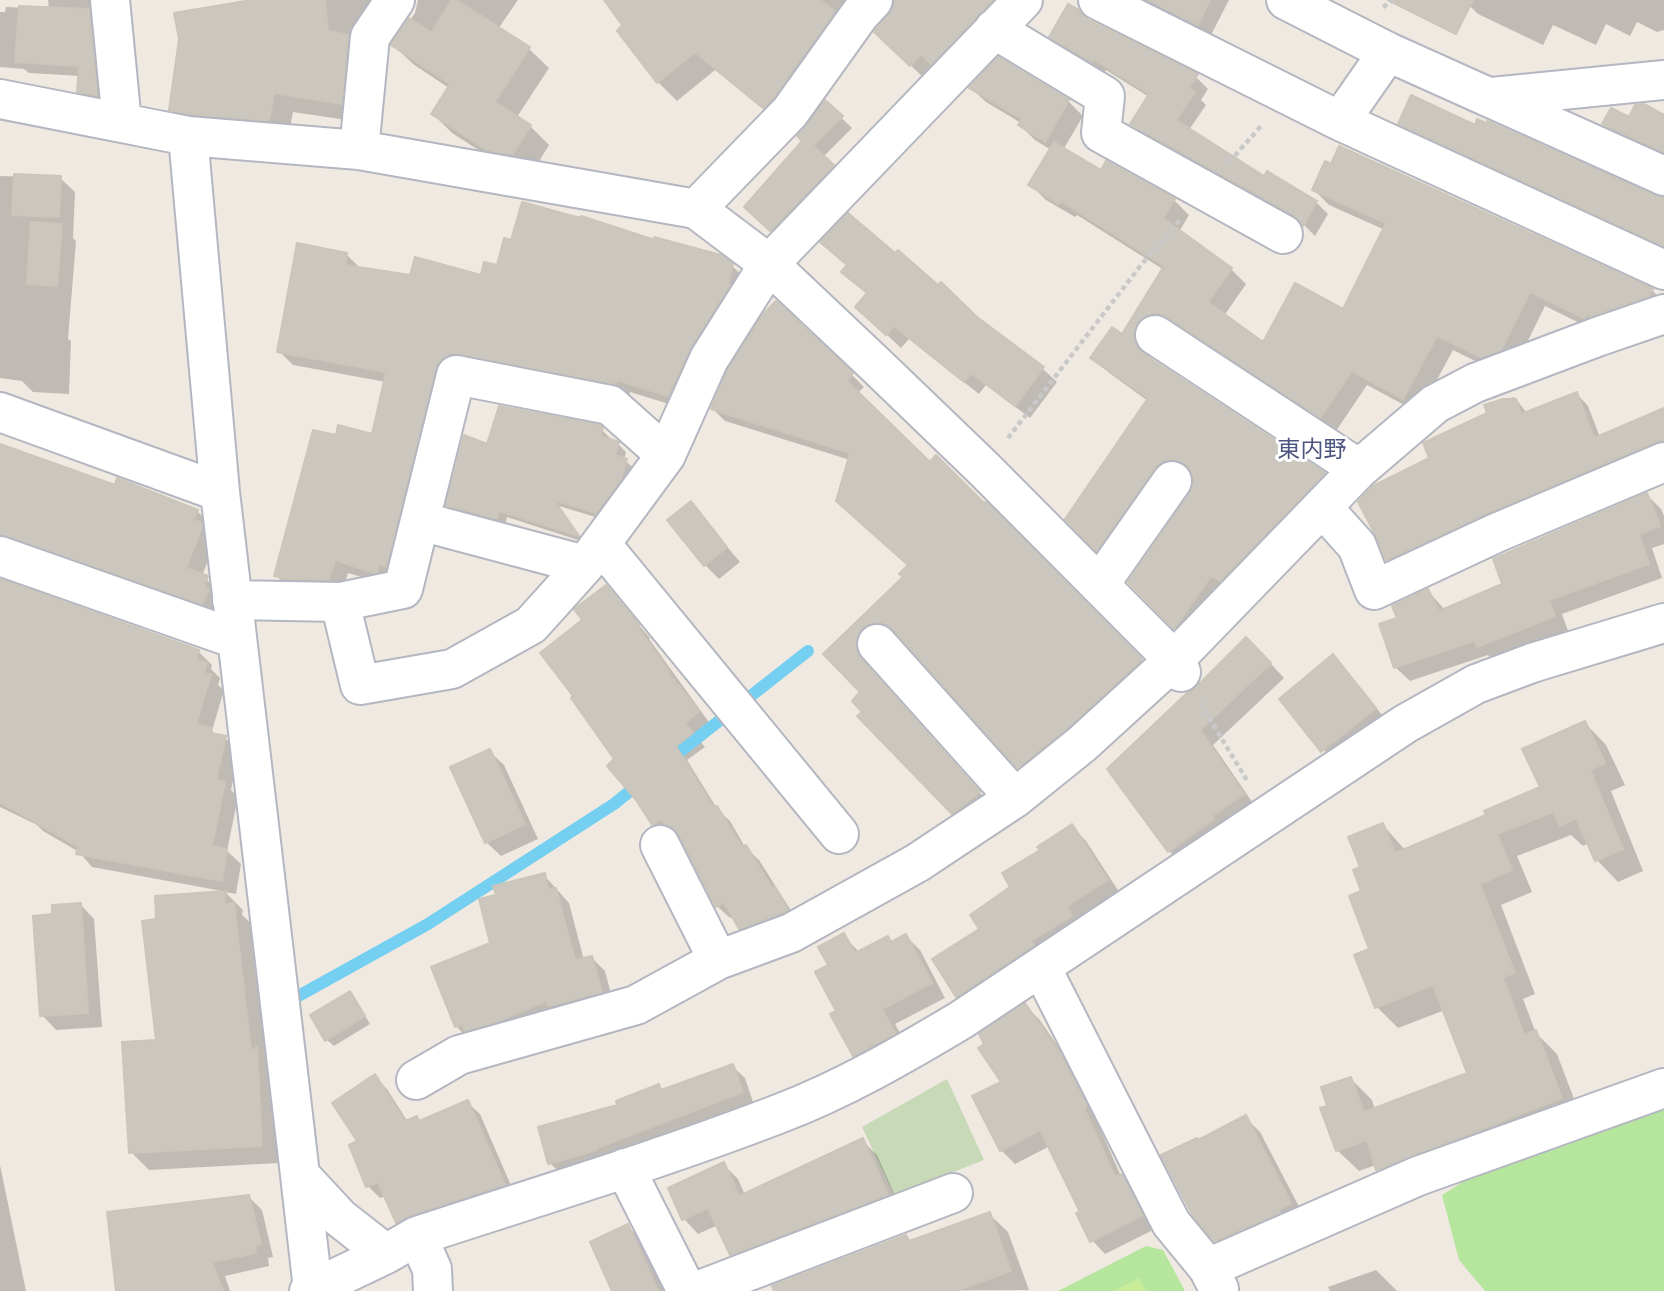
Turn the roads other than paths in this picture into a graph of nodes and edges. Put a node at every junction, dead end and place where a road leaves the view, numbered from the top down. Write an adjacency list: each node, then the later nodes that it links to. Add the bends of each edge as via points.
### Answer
1 (110, 0): 14 (street)
2 (395, 0): 16 (street, via 370,37)
3 (1023, 0): 8 (street)
4 (1098, 0): 13 (street)
5 (1286, 0): 7 (street)
6 (859, 5): 18 (street, via 790,112)
7 (1326, 8): 9 (street)
8 (994, 29): 19 (street, via 1105,96 1101,134); 20 (street)
9 (1388, 52): 11 (street); 13 (street)
10 (1664, 80): 11 (street)
11 (1490, 97): 17 (street)
12 (0, 100): 14 (street)
13 (1340, 121): 21 (street)
14 (122, 123): 15 (street)
15 (188, 136): 16 (street); 29 (street)
16 (359, 150): 18 (street)
17 (1664, 176)
18 (696, 209): 20 (street)
19 (1283, 234)
20 (769, 264): 25 (street, via 709,359); 34 (street)
21 (1664, 270)
22 (1664, 314): 27 (street, via 1475,383 1435,404)
23 (1155, 335): 27 (street)
24 (0, 412): 29 (street)
25 (666, 455): 31 (street, via 610,405 456,375); 32 (street)
26 (1664, 461): 30 (street, via 1374,590 1357,546)
27 (1359, 469): 30 (street)
28 (1172, 481): 34 (street)
29 (219, 492): 35 (street)
30 (1322, 507): 40 (street)
31 (420, 521): 32 (street); 36 (street, via 403,589)
32 (593, 554): 36 (street, via 531,625 452,669 360,685); 42 (street)
33 (0, 556): 38 (street)
34 (1099, 585): 40 (street)
35 (232, 600): 36 (street); 38 (street)
36 (340, 602)
37 (1664, 623): 45 (street, via 1476,684 1405,724)
38 (236, 639): 49 (street)
39 (877, 644): 41 (street)
40 (1178, 666): 41 (street)
41 (1015, 798): 44 (street, via 917,863 791,933)
42 (839, 834)
43 (660, 845): 44 (street)
44 (718, 960): 46 (street, via 636,1005 459,1055)
45 (1041, 967): 48 (street, via 961,1020 843,1084 783,1112); 52 (street, via 1171,1223)
46 (416, 1080)
47 (1664, 1088): 52 (street, via 1418,1177)
48 (625, 1168): 51 (street); 55 (street)
49 (300, 1175): 51 (street, via 340,1218); 53 (street)
50 (953, 1194): 56 (street)
51 (402, 1245): 53 (street); 54 (street, via 432,1269)
52 (1214, 1279)
53 (311, 1290)
54 (433, 1291)
55 (687, 1291)
56 (697, 1291)

